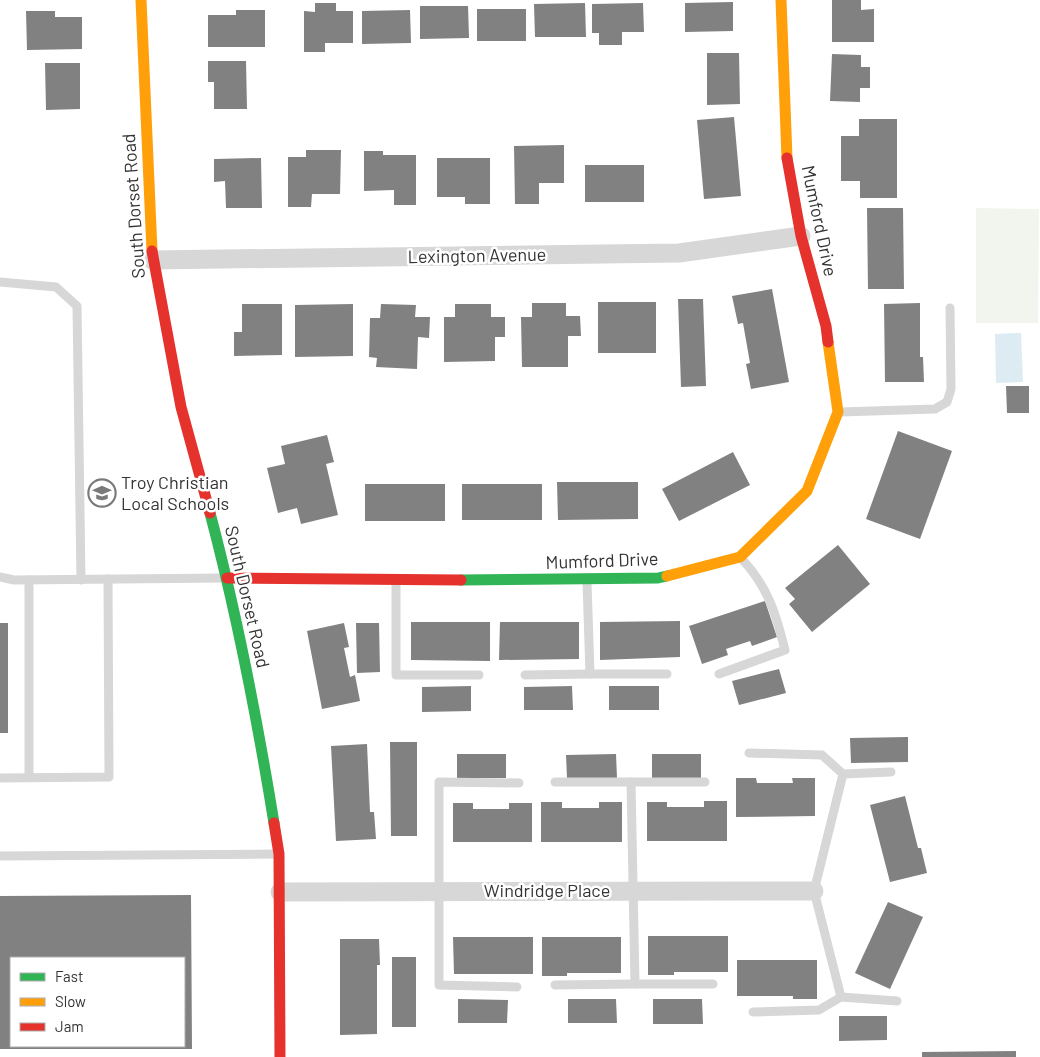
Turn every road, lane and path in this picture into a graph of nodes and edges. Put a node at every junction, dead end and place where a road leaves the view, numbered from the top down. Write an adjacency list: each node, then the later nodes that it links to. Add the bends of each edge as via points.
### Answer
1 (141, 0): 4 (street, South Dorset Road)
2 (781, 0): 3 (street, Mumford Drive, via 786,152)
3 (800, 236): 4 (street, Lexington Avenue, via 679,253); 7 (street, Mumford Drive, via 826,326)
4 (152, 260): 10 (street, South Dorset Road, via 181,407)
5 (0, 282): 13 (lane, via 56,287 78,306)
6 (950, 308): 7 (lane, via 951,389 948,402 935,409)
7 (838, 412): 8 (street, Mumford Drive, via 807,491)
8 (740, 557): 15 (street, Mumford Drive, via 658,578); 18 (lane, via 755,573 775,609 785,650)
9 (0, 577): 12 (lane)
10 (226, 578): 11 (lane); 14 (street, Mumford Drive); 30 (street, South Dorset Road, via 256,711)
11 (108, 579): 13 (lane); 25 (lane, via 109,777)
12 (29, 580): 13 (lane); 25 (lane)
13 (81, 580)
14 (396, 580): 15 (street, Mumford Drive); 19 (lane, via 396,675)
15 (587, 580): 16 (lane)
16 (590, 674): 17 (lane); 20 (lane)
17 (667, 674)
18 (720, 674)
19 (479, 675)
20 (525, 675)
21 (749, 753): 23 (lane, via 822,755)
22 (891, 772): 23 (lane)
23 (843, 774): 32 (lane)
24 (0, 778): 25 (lane)
25 (29, 778)
26 (555, 782): 27 (lane)
27 (631, 782): 28 (lane); 34 (lane)
28 (705, 782)
29 (519, 783): 33 (lane, via 439,782)
30 (279, 854): 31 (lane); 35 (street, South Dorset Road)
31 (0, 856)
32 (814, 890): 34 (street, Windridge Place); 40 (lane)
33 (439, 891): 34 (street, Windridge Place); 35 (street, Windridge Place); 39 (lane, via 439,985)
34 (633, 891): 36 (lane)
35 (280, 892): 43 (street, South Dorset Road)
36 (635, 984): 37 (lane); 38 (lane)
37 (713, 984)
38 (555, 985)
39 (517, 987)
40 (841, 997): 41 (lane); 42 (lane, via 819,1010)
41 (897, 1001)
42 (753, 1012)
43 (280, 1057)

